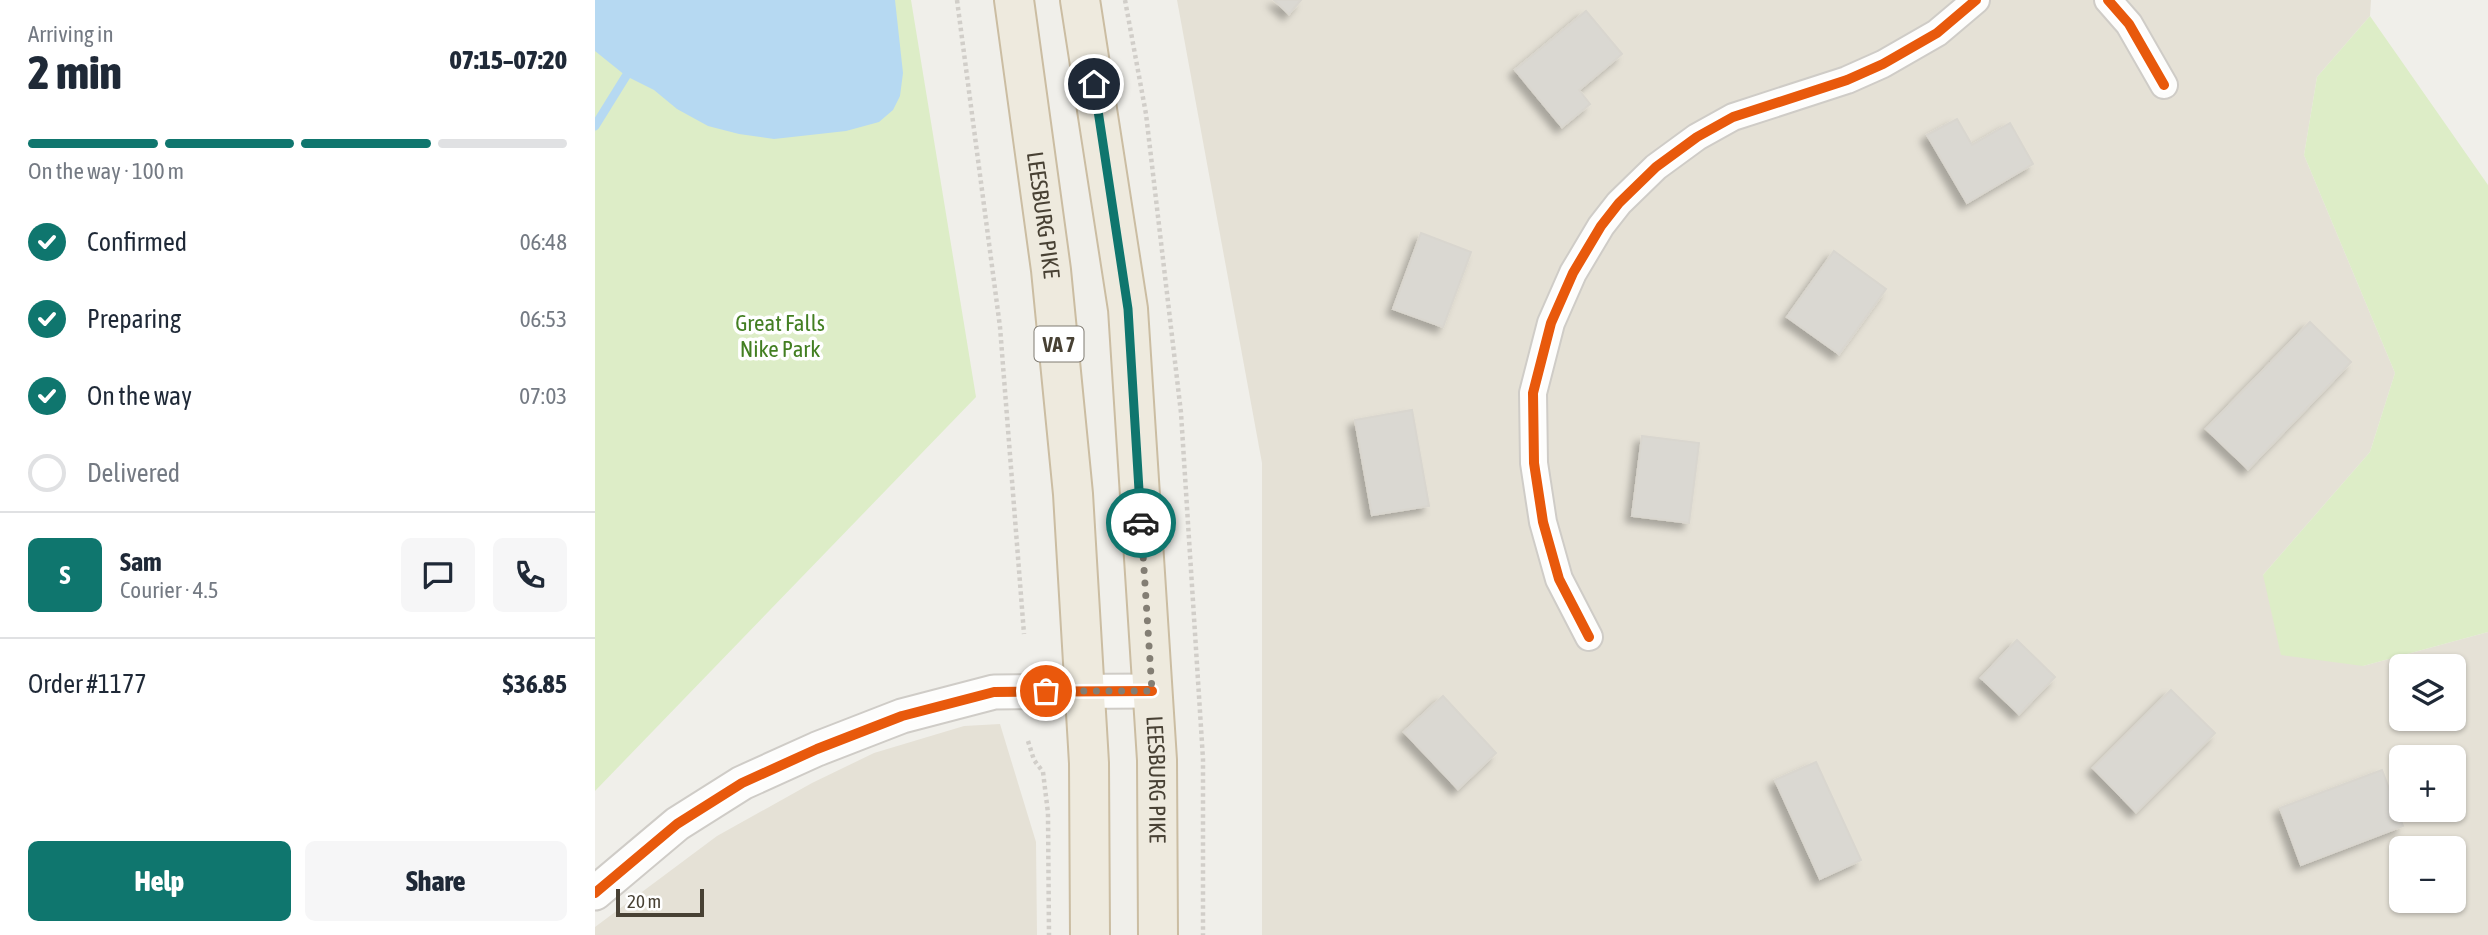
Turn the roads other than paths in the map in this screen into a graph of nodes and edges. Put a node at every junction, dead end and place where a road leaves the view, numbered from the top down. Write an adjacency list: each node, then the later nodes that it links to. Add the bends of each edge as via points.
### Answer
1 (1014, 0): 7 (highway, LEESBURG PIKE / VA 7, via 1052,270)
2 (1080, 0): 8 (highway, LEESBURG PIKE, via 1128,309)
3 (1976, 0): 6 (street, via 1937,33 1883,64 1733,117 1697,137 1656,167 1601,226 1551,323 1533,393 1534,463 1543,522 1559,579)
4 (2108, 0): 5 (street, via 2129,24)
5 (2164, 85)
6 (1589, 637)
7 (1085, 691): 8 (street); 9 (street, via 994,692 902,716 817,749 742,783 677,824); 10 (highway, LEESBURG PIKE / VA 7)
8 (1152, 691): 11 (highway, LEESBURG PIKE)
9 (595, 892)
10 (1090, 935)
11 (1158, 935)

